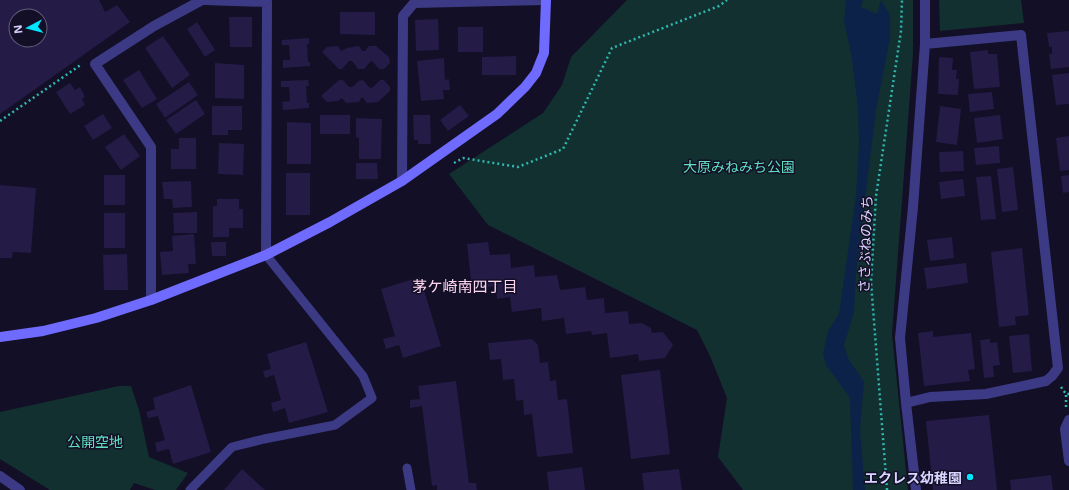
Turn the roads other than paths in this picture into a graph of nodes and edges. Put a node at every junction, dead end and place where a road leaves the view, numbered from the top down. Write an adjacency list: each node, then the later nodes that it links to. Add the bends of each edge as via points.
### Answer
1 (203, 0): 6 (street, via 267,2); 7 (street, via 154,26 95,64 150,147)
2 (546, 0): 5 (street, via 544,53 536,73 525,87 497,114); 5 (street, via 414,3 403,16)
3 (925, 0): 4 (street)
4 (925, 44): 9 (street, via 900,338); 9 (street, via 1021,36 1058,368 1046,381 986,394 930,397)
5 (402, 181): 6 (street)
6 (266, 255): 7 (street); 15 (lane, via 363,376 372,398 336,425 232,447)
7 (151, 300): 8 (street, via 96,318)
8 (0, 338)
9 (906, 403): 17 (street)
10 (1069, 420): 11 (street, via 1065,429)
11 (1069, 461)
12 (407, 468): 16 (lane)
13 (0, 476): 14 (street)
14 (20, 490)
15 (190, 490)
16 (411, 490)
17 (916, 490)

